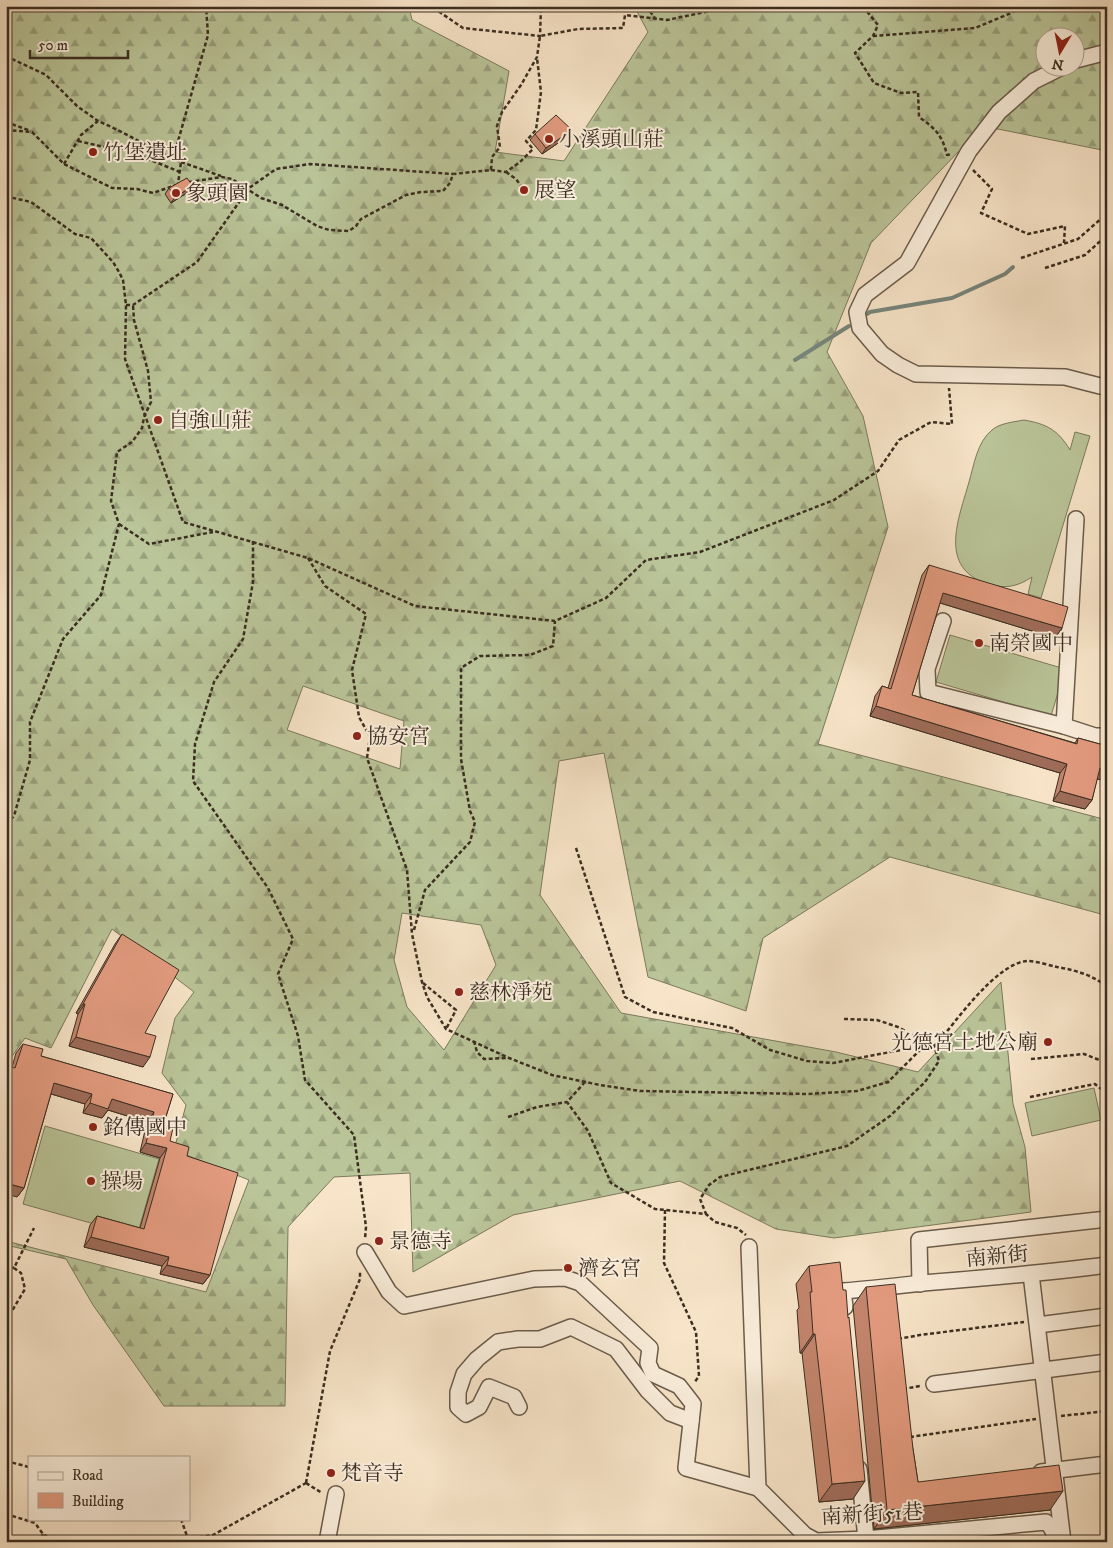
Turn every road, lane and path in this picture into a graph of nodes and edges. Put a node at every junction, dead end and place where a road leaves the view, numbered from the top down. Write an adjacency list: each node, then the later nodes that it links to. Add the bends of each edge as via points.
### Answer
1 (206, 6): 25 (path, via 208,35)
2 (427, 6): 8 (path)
3 (541, 6): 10 (path)
4 (646, 6): 9 (path)
5 (734, 6): 9 (path, via 667,20)
6 (864, 6): 11 (path, via 878,25)
7 (1022, 6): 11 (path, via 975,28)
8 (435, 8): 10 (path, via 464,28)
9 (655, 18): 10 (path, via 626,15 623,28 578,29)
10 (540, 36): 14 (path)
11 (873, 36): 24 (path, via 855,53 874,83 901,93 918,92 919,117 935,129 943,140 947,155)
12 (1107, 52): 15 (lane)
13 (6, 56): 17 (path, via 46,75 77,106)
14 (537, 56): 29 (path, via 502,112 497,126 500,147 492,157); 31 (path, via 541,92 536,130 526,142 533,149)
15 (1086, 57)
16 (1041, 78): 24 (lane, via 999,112)
17 (98, 121): 23 (path); 25 (path)
18 (6, 122): 19 (path)
19 (21, 126): 21 (path); 22 (path)
20 (6, 130): 21 (path)
21 (20, 131): 22 (path)
22 (32, 132): 27 (path)
23 (78, 141): 27 (path); 30 (path, via 121,148)
24 (969, 151): 28 (lane)
25 (173, 159): 26 (path)
26 (181, 162): 30 (path); 33 (path)
27 (64, 164): 35 (path, via 112,188 153,193)
28 (960, 169): 42 (path, via 966,164 992,190 981,213 1028,234 1065,226); 47 (lane, via 907,262 866,294 857,312 860,328 882,354 898,365 916,374)
29 (491, 170): 31 (path); 32 (path)
30 (180, 172): 35 (path)
31 (506, 172): 37 (path)
32 (453, 174): 36 (path, via 310,164 276,169); 36 (path, via 443,191 406,195 361,219 349,231 318,226 282,205 261,198)
33 (222, 177): 34 (path); 35 (path)
34 (238, 183): 36 (path); 39 (path)
35 (178, 184)
36 (249, 188): 46 (path, via 198,262)
37 (524, 190)
38 (6, 198): 45 (path, via 31,202 75,234 91,238 119,272)
39 (212, 202)
40 (1107, 216): 42 (path, via 1078,239)
41 (1107, 235): 44 (path, via 1085,255)
42 (1064, 244): 43 (path)
43 (1021, 258)
44 (1044, 268)
45 (126, 305): 46 (path); 49 (path, via 125,359)
46 (133, 305): 49 (path, via 148,372 151,402)
47 (948, 374): 48 (lane, via 1065,377); 55 (path, via 952,424 931,422 899,440 878,471 834,500 700,552 646,560 606,598)
48 (1107, 385)
49 (144, 417): 51 (path, via 142,428 132,442 116,452 111,501); 52 (path, via 183,522)
50 (1076, 519): 57 (lane)
51 (119, 524): 52 (path, via 149,544); 59 (path, via 101,595 63,639 30,722 30,760 14,816)
52 (215, 532): 53 (path)
53 (253, 542): 54 (path); 85 (path, via 253,582 243,640 214,682 195,744 193,781 268,888 293,939 278,974 298,1036 305,1080 354,1135 366,1226)
54 (308, 558): 55 (path, via 415,606); 61 (path, via 325,586 366,614 352,670 359,717 370,737 367,758 407,870)
55 (555, 621): 61 (path, via 553,646 530,655 480,656 461,668 461,759 475,822 470,842 424,890)
56 (943, 621): 57 (lane, via 927,669 928,692)
57 (1064, 726): 58 (lane, via 1095,736)
58 (1107, 736)
59 (6, 824)
60 (576, 848): 71 (path, via 625,997 653,1012 732,1028 770,1050 807,1061 832,1063)
61 (412, 934): 63 (path)
62 (1107, 978): 64 (path)
63 (422, 982): 67 (path); 67 (path, via 456,1010)
64 (1104, 984): 65 (path); 70 (path, via 1078,971 1027,961 1010,967 972,1001)
65 (1107, 987)
66 (844, 1019): 69 (path, via 877,1020)
67 (446, 1029): 68 (path)
68 (473, 1040): 72 (path); 72 (path, via 477,1052 484,1059)
69 (927, 1043): 70 (path); 71 (path)
70 (935, 1046): 81 (path, via 940,1062 926,1082 890,1116 847,1146 720,1177 709,1185 700,1199)
71 (922, 1048): 75 (path, via 888,1082 857,1091 808,1094 640,1091)
72 (509, 1058): 75 (path, via 552,1075)
73 (1031, 1058): 74 (path, via 1084,1054)
74 (1107, 1063)
75 (585, 1082): 78 (path)
76 (1107, 1094): 77 (path, via 1095,1084)
77 (1030, 1097)
78 (567, 1102): 79 (path, via 537,1107); 80 (path, via 588,1131 611,1183 655,1209)
79 (508, 1117)
80 (665, 1210): 81 (path); 101 (path, via 664,1263 696,1332 699,1376)
81 (706, 1214): 84 (path, via 716,1222 745,1234)
82 (1107, 1219): 91 (lane, via 919,1240)
83 (34, 1228): 88 (path)
84 (749, 1247): 113 (lane)
85 (365, 1248): 101 (lane, via 389,1292 404,1306 534,1279 565,1278 580,1283 650,1348 648,1363 653,1374 679,1386)
86 (6, 1265): 88 (path)
87 (1107, 1265): 90 (lane, 南新街)
88 (14, 1268): 93 (path, via 20,1273 25,1289)
89 (361, 1270): 116 (path, via 330,1351 306,1483 214,1535 188,1539)
90 (1031, 1274): 91 (lane, 南新街); 95 (lane)
91 (920, 1284): 94 (lane, 南新街, via 891,1292 843,1291)
92 (1107, 1316): 95 (lane)
93 (6, 1321)
94 (845, 1322)
95 (1038, 1325): 96 (path, via 1027,1322); 98 (lane)
96 (896, 1340)
97 (1107, 1362): 98 (lane)
98 (1043, 1369): 99 (lane); 104 (lane)
99 (934, 1384): 100 (path)
100 (901, 1389)
101 (686, 1394): 105 (lane, via 693,1404)
102 (518, 1407): 105 (lane, via 514,1397 489,1387 479,1407 466,1414 458,1407 458,1392 464,1374 498,1342 540,1339 571,1327 616,1349 648,1391 670,1413)
103 (1107, 1411): 104 (path)
104 (1049, 1417): 106 (path); 111 (lane)
105 (691, 1421): 113 (lane, via 686,1468)
106 (907, 1437)
107 (857, 1450): 118 (lane)
108 (6, 1461): 110 (path)
109 (1107, 1464): 111 (lane)
110 (28, 1467)
111 (1056, 1471): 112 (lane); 123 (lane)
112 (1027, 1474)
113 (758, 1488): 118 (lane, 南新街51巷, via 816,1541)
114 (336, 1494): 121 (lane)
115 (6, 1514): 117 (path, via 35,1523)
116 (181, 1520)
117 (43, 1534): 119 (path); 120 (path)
118 (866, 1539): 122 (lane, 南新街51巷, via 1046,1522 1055,1534)
119 (39, 1542)
120 (58, 1542)
121 (327, 1542)
122 (1056, 1542)
123 (1063, 1542)

